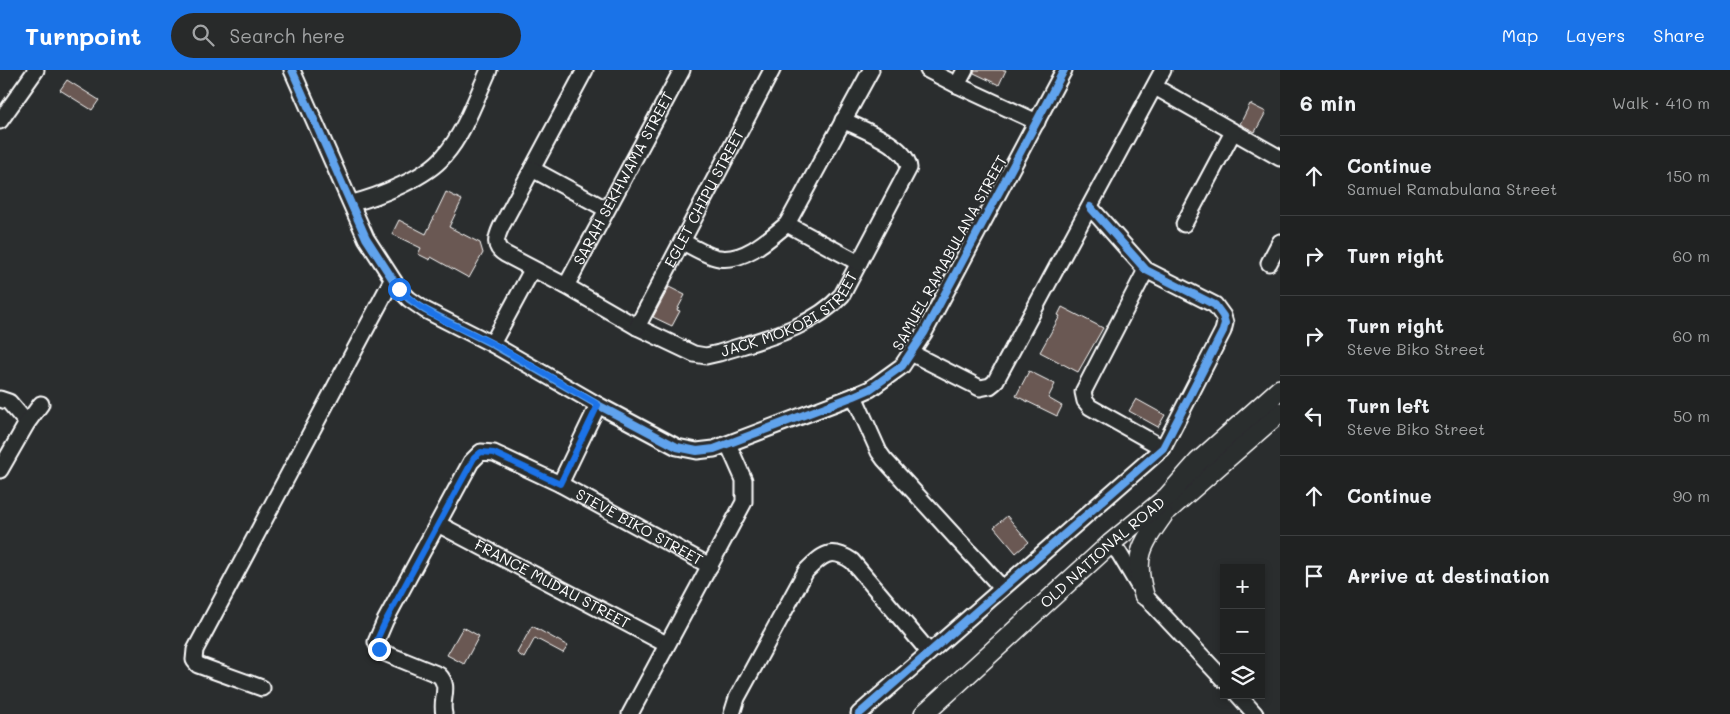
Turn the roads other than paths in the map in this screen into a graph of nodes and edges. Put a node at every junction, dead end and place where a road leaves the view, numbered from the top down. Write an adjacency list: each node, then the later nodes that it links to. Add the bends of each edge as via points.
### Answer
1 (36, 70): 15 (street)
2 (292, 70): 20 (street, SAMUEL RAMABULANA STREET)
3 (489, 70): 20 (street, via 460,133 444,157 391,190)
4 (585, 70): 19 (street)
5 (682, 70): 22 (street, SARAH SEKHWAMA STREET)
6 (871, 70): 14 (street)
7 (928, 70): 12 (street)
8 (965, 70): 12 (street)
9 (1064, 70): 16 (street, SAMUEL RAMABULANA STREET)
10 (1164, 70): 13 (street)
11 (766, 72): 25 (street, EGLET CHIPU STREET)
12 (957, 85): 16 (street)
13 (1155, 87): 17 (street); 21 (street)
14 (843, 120): 23 (street); 27 (street, via 896,147 908,164)
15 (0, 121)
16 (1037, 122): 35 (street, SAMUEL RAMABULANA STREET)
17 (1233, 132): 18 (street); 24 (street)
18 (1280, 158)
19 (532, 169): 22 (street); 29 (street, JACK MOKOBI STREET, via 501,227 496,243 501,251)
20 (352, 203): 31 (street, SAMUEL RAMABULANA STREET, via 366,238)
21 (1090, 207): 30 (street); 35 (street, via 1000,375 990,386 980,388)
22 (606, 209): 32 (street, SARAH SEKHWAMA STREET)
23 (787, 224): 25 (street, via 768,240 731,258 718,258); 27 (street, JACK MOKOBI STREET)
24 (1184, 224)
25 (683, 242): 33 (street, EGLET CHIPU STREET)
26 (1280, 242): 28 (street)
27 (859, 262): 33 (street, JACK MOKOBI STREET, via 842,295 820,315 797,327 718,353 694,354)
28 (1270, 263)
29 (532, 270): 32 (street, JACK MOKOBI STREET); 34 (street)
30 (1146, 270): 44 (street, via 1215,305 1225,323); 44 (street, via 1083,392 1090,407)
31 (392, 280): 34 (street, SAMUEL RAMABULANA STREET, via 409,300); 56 (street, via 194,654 198,665)
32 (566, 286): 33 (street, JACK MOKOBI STREET)
33 (637, 327)
34 (492, 344): 40 (street, SAMUEL RAMABULANA STREET)
35 (911, 353): 37 (street, SAMUEL RAMABULANA STREET, via 893,374)
36 (1280, 389): 49 (main road, OLD NATIONAL ROAD, via 1198,462)
37 (854, 396): 43 (street, SAMUEL RAMABULANA STREET); 51 (street, via 884,460)
38 (0, 399): 42 (street, via 8,402)
39 (41, 404): 42 (street)
40 (598, 405): 43 (street, SAMUEL RAMABULANA STREET, via 676,447 705,450); 46 (street)
41 (1280, 412): 47 (main road, OLD NATIONAL ROAD)
42 (27, 423): 45 (street)
43 (728, 444): 50 (street, via 744,480 744,502)
44 (1163, 448): 51 (street)
45 (0, 470)
46 (560, 484): 48 (street, STEVE BIKO STREET, via 494,453 481,452 471,462); 50 (street, STEVE BIKO STREET)
47 (1163, 515): 49 (main road, OLD NATIONAL ROAD); 52 (main road, via 1141,551 1138,572)
48 (438, 524): 53 (street, FRANCE MUDAU STREET); 58 (street, via 376,642 382,652 443,679 446,690)
49 (1114, 549): 52 (street); 62 (main road, OLD NATIONAL ROAD); 63 (main road, OLD NATIONAL ROAD)
50 (710, 566): 53 (street)
51 (1002, 588): 54 (street)
52 (1144, 595): 55 (street)
53 (666, 644): 59 (street)
54 (929, 652): 60 (street, via 857,566 842,555 832,553 818,558 806,570 737,698); 61 (street)
55 (1220, 676)
56 (262, 688)
57 (1242, 699): 64 (street)
58 (444, 714)
59 (630, 714)
60 (732, 714)
61 (859, 714)
62 (924, 714)
63 (939, 714)
64 (1255, 714)

